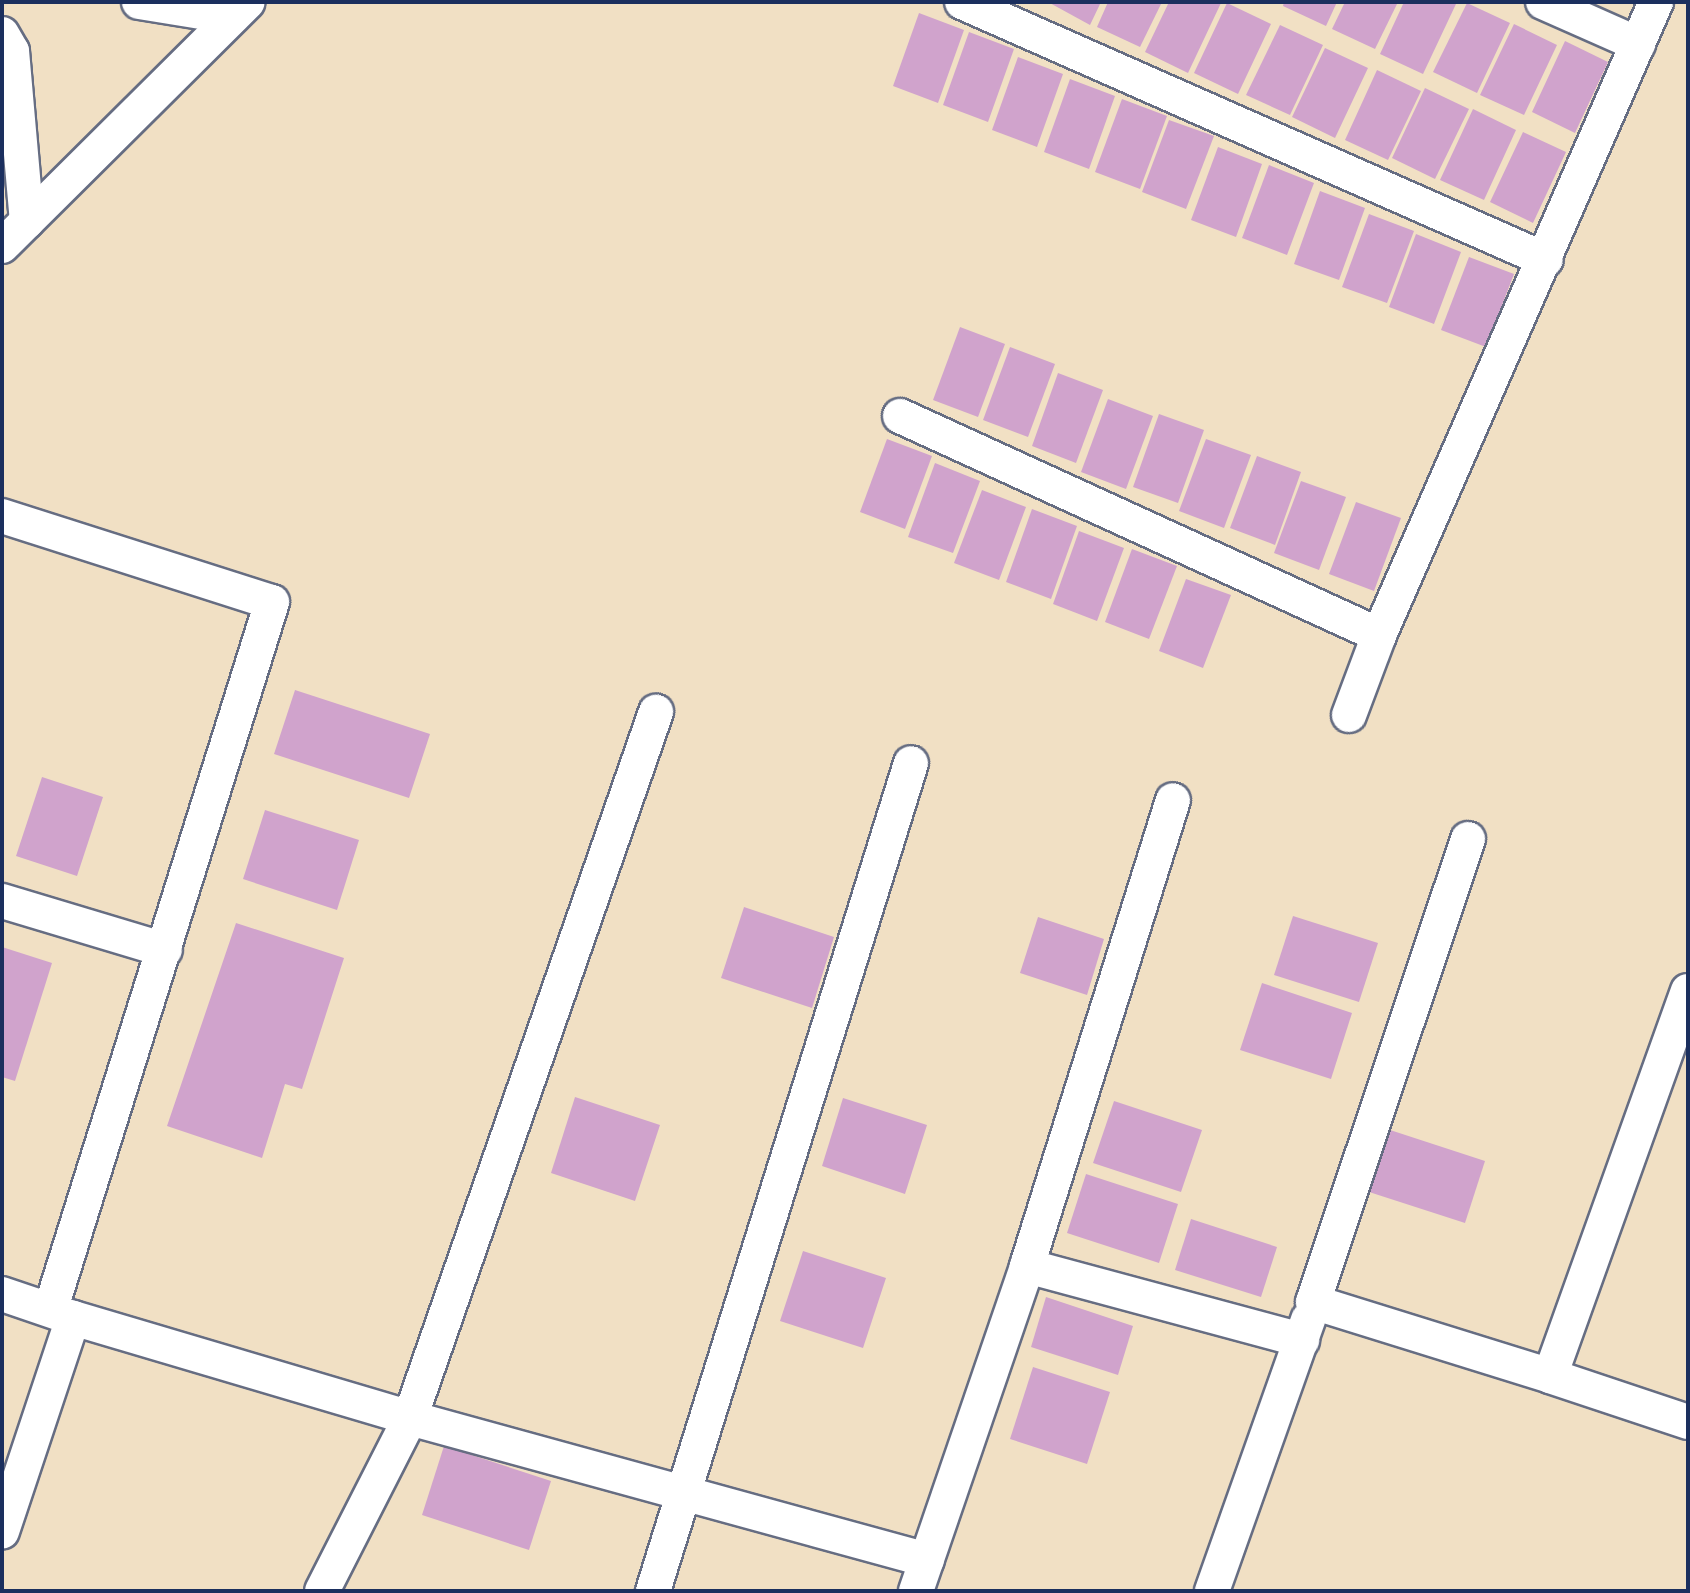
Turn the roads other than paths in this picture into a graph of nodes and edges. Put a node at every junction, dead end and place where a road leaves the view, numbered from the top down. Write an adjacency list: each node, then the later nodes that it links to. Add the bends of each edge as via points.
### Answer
1 (139, 2): 5 (street)
2 (962, 2): 10 (street)
3 (1543, 2): 7 (street)
4 (1656, 2): 7 (street)
5 (240, 10): 8 (street)
6 (2, 34): 8 (street, via 12,51)
7 (1638, 44): 10 (street)
8 (27, 221): 9 (street)
9 (2, 246)
10 (1546, 260): 13 (street)
11 (900, 416): 13 (street)
12 (2, 516): 20 (street, via 272,602)
13 (1379, 635): 15 (street)
14 (656, 712): 28 (street)
15 (1349, 715)
16 (911, 763): 30 (street)
17 (1173, 800): 22 (street)
18 (1468, 839): 24 (street)
19 (2, 901): 20 (street)
20 (165, 950): 25 (street)
21 (1688, 991): 27 (street)
22 (1027, 1266): 26 (street); 32 (street)
23 (2, 1294): 25 (street)
24 (1313, 1302): 26 (street); 27 (street)
25 (62, 1313): 28 (street); 31 (street)
26 (1302, 1340): 35 (street)
27 (1550, 1376): 29 (street)
28 (410, 1418): 30 (street); 33 (street)
29 (1688, 1422)
30 (685, 1493): 32 (street); 34 (street)
31 (2, 1531)
32 (922, 1575)
33 (322, 1591)
34 (653, 1591)
35 (1212, 1591)

